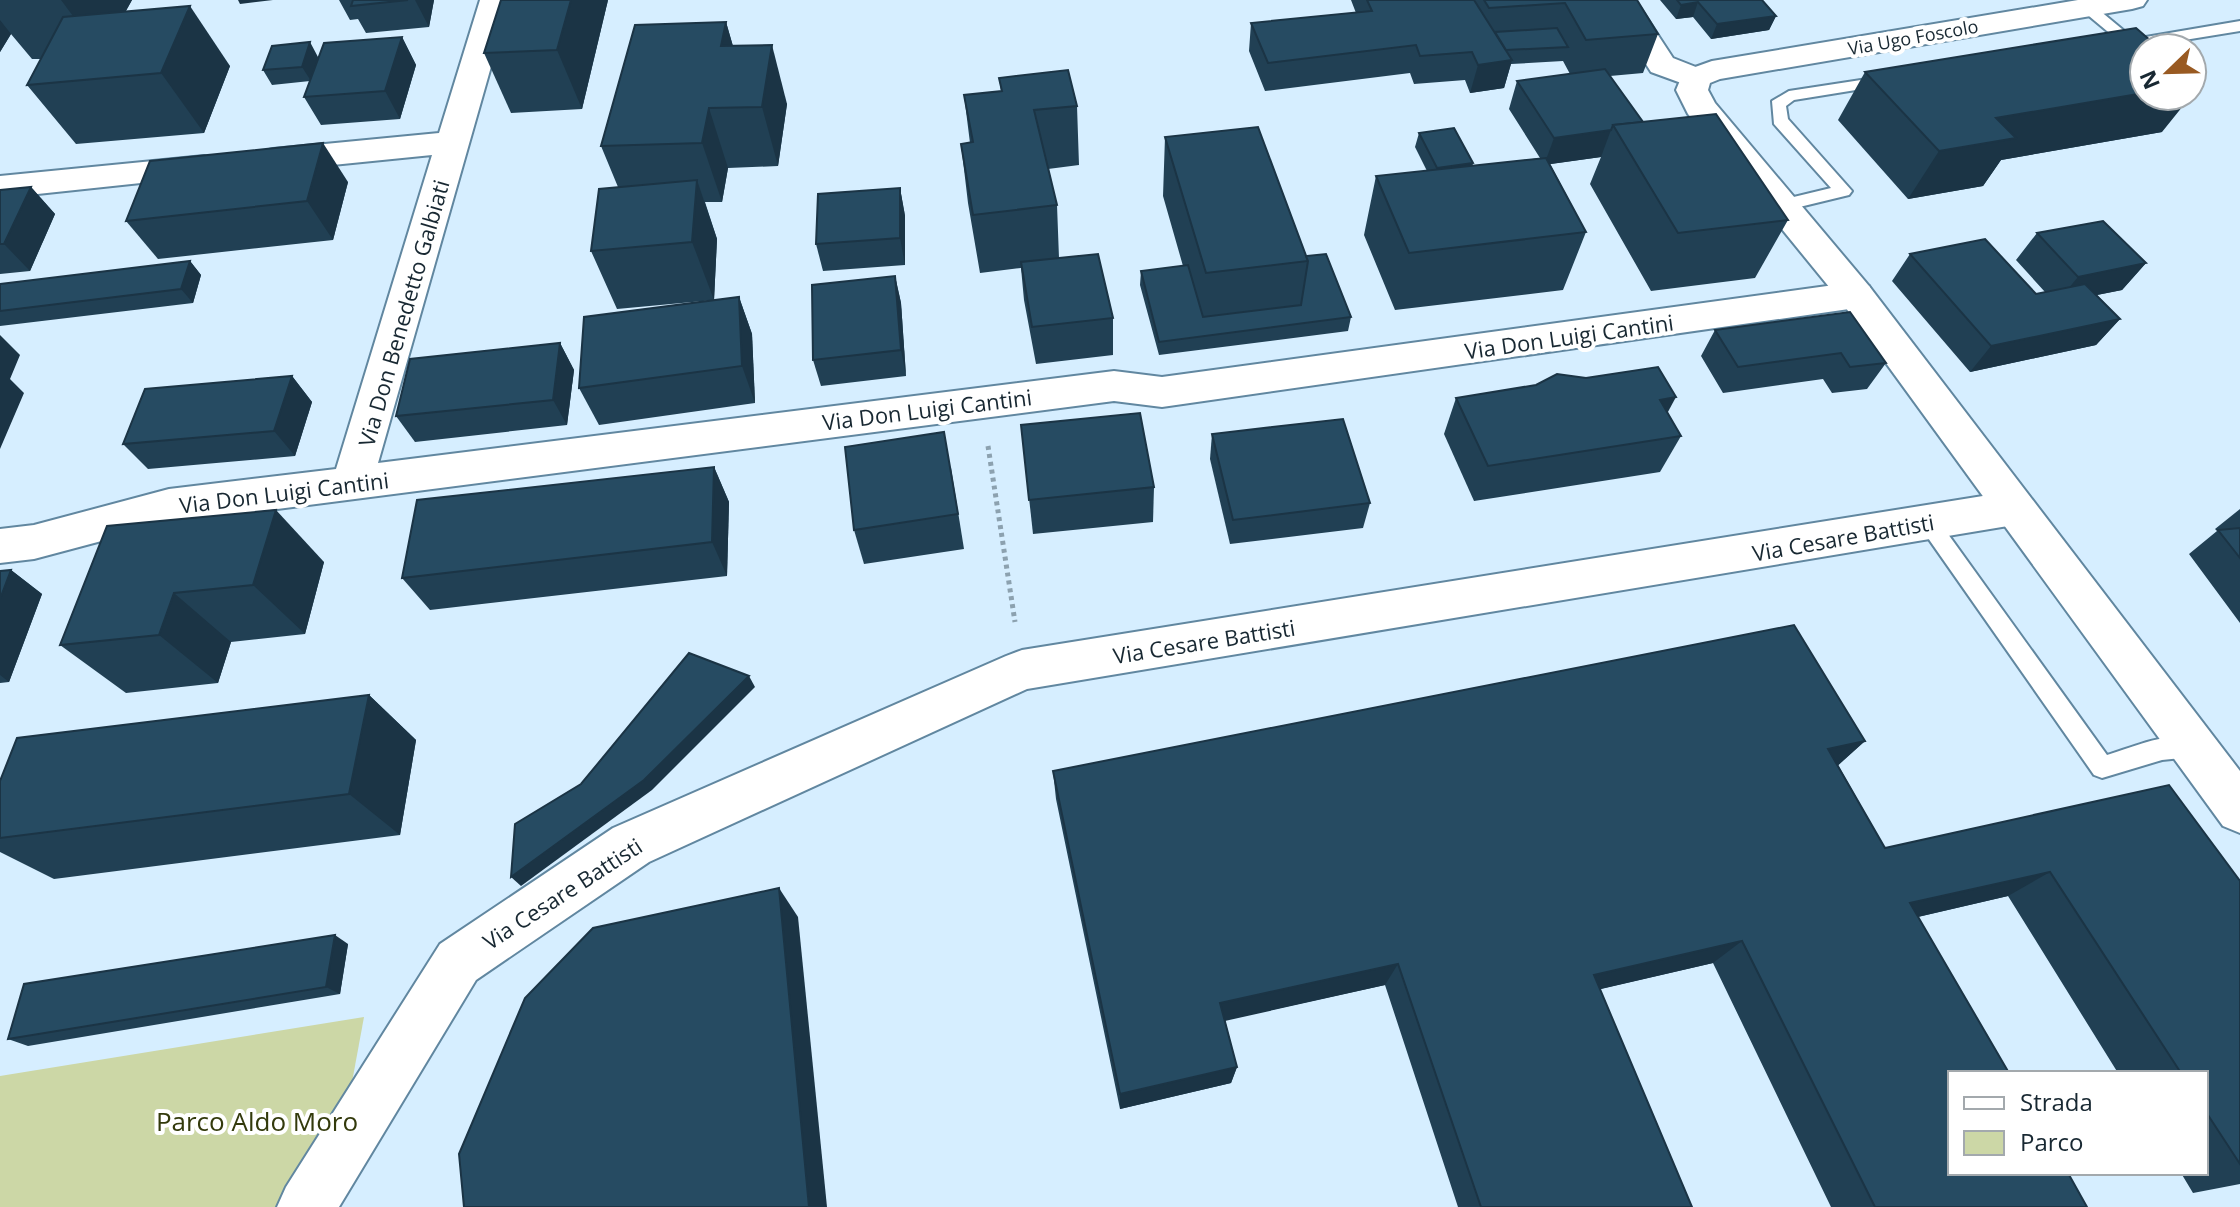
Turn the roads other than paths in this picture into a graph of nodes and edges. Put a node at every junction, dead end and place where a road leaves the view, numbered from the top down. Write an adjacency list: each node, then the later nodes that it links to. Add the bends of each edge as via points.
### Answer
1 (495, 0): 12 (street, Via Don Benedetto Galbiati)
2 (1620, 0): 10 (street, via 1662,65)
3 (2132, 0): 4 (street, Via Ugo Foscolo)
4 (2088, 8): 7 (lane); 10 (street, Via Ugo Foscolo)
5 (2240, 26): 6 (lane)
6 (2204, 32)
7 (2128, 41)
8 (2128, 44): 9 (lane)
9 (2100, 49)
10 (1695, 78): 14 (street, via 1692,90 1700,107)
11 (1898, 80): 14 (lane, via 1789,96 1778,105 1780,120 1843,191)
12 (454, 142): 13 (street, Via Don Benedetto Galbiati); 16 (street, Via Don Benedetto Galbiati)
13 (0, 187)
14 (1783, 205): 15 (street)
15 (1856, 295): 16 (street, Via Don Luigi Cantini, via 1162,392 1114,386); 17 (street)
16 (352, 483): 19 (street, Via Don Luigi Cantini, via 169,506)
17 (2014, 508): 18 (street, Via Cesare Battisti); 20 (street)
18 (1928, 522): 20 (lane, via 2102,767 2162,749); 22 (street, Via Cesare Battisti, via 1022,670 631,845 458,962)
19 (0, 546)
20 (2193, 748): 21 (street)
21 (2240, 810)
22 (306, 1207)

